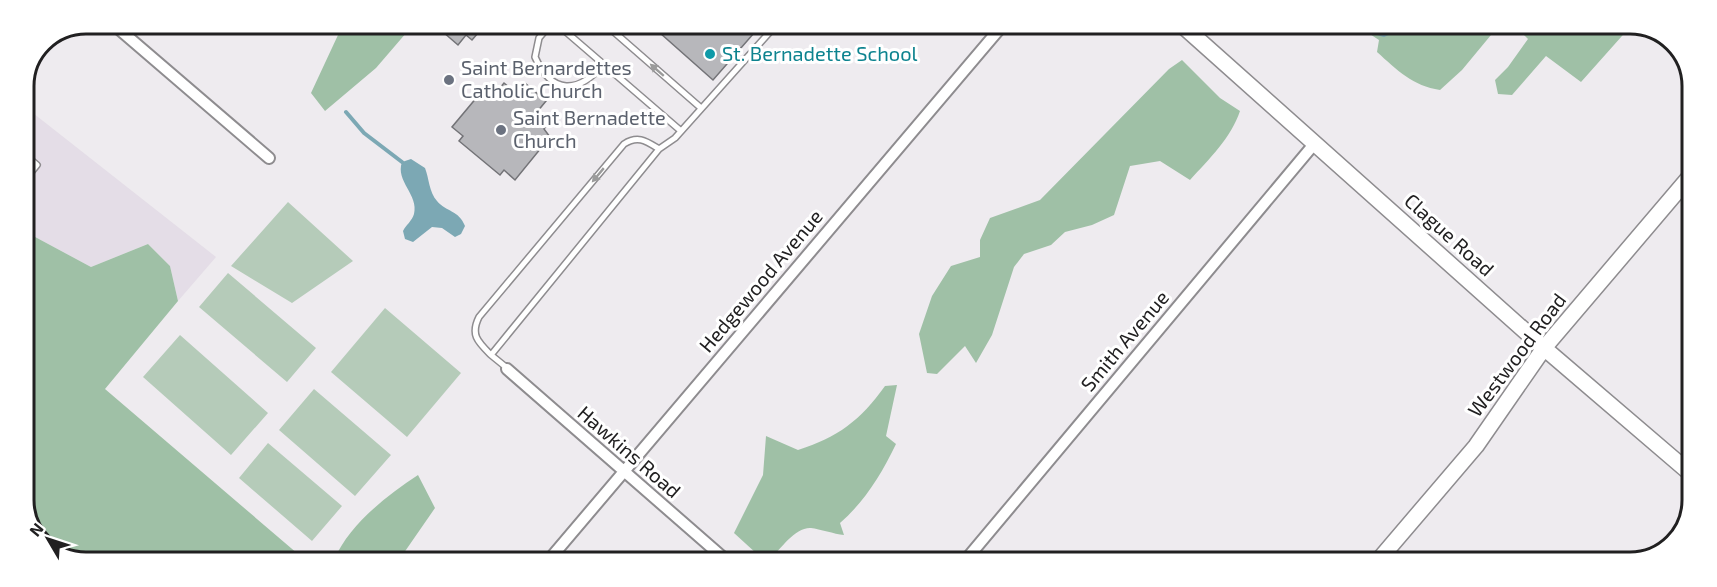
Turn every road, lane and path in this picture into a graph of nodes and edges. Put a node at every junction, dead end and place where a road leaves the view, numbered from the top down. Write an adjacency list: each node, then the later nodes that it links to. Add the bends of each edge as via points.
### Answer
1 (125, 34): 13 (street)
2 (542, 34): 8 (lane, via 535,57 549,80 560,86 574,86 591,79)
3 (569, 34): 8 (lane)
4 (616, 34): 9 (lane, one-way to 4)
5 (768, 34): 9 (lane)
6 (995, 34): 19 (street, Hedgewood Avenue)
7 (1192, 34): 11 (main road, Clague Road)
8 (604, 64): 10 (lane)
9 (701, 108): 10 (lane)
10 (681, 131): 12 (lane)
11 (1315, 143): 15 (main road, Clague Road); 22 (street, Smith Avenue)
12 (659, 149): 16 (lane); 16 (lane, one-way to 16, via 640,138 624,144 479,317 474,335)
13 (269, 159)
14 (1682, 186): 15 (main road, Westwood Road)
15 (1544, 348): 18 (main road, Clague Road); 23 (main road, Westwood Road, via 1476,446)
16 (491, 355): 17 (lane)
17 (507, 369): 19 (street, Hawkins Road)
18 (1682, 466)
19 (625, 472): 20 (street, Hedgewood Avenue); 21 (street, Hawkins Road)
20 (556, 552)
21 (717, 552)
22 (972, 552)
23 (1386, 552)

